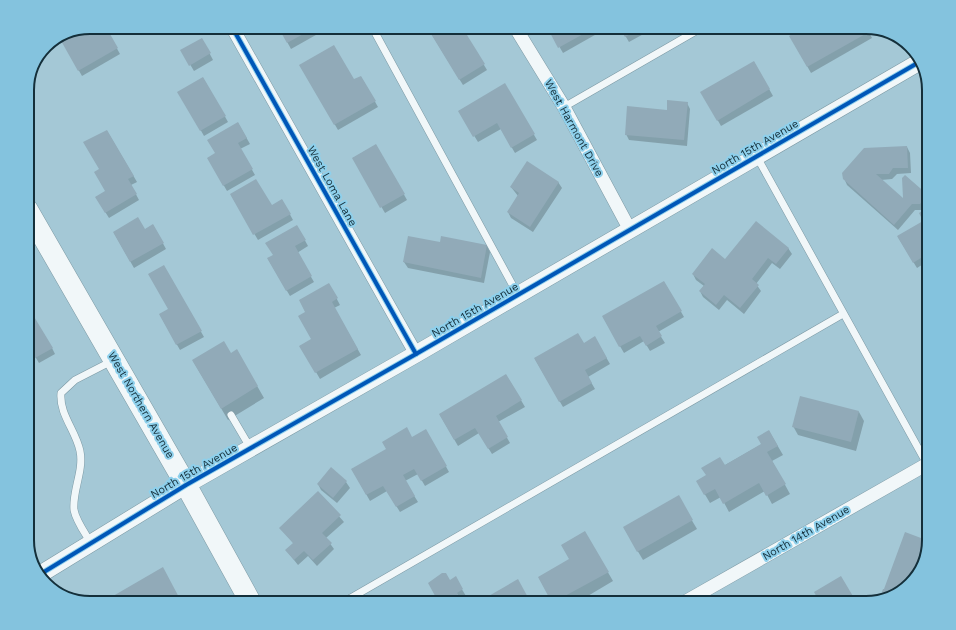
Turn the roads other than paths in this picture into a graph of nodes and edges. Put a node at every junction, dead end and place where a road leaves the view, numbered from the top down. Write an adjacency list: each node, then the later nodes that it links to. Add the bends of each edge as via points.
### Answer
1 (236, 34): 12 (street, West Loma Lane)
2 (376, 34): 10 (lane)
3 (519, 34): 6 (street, West Harmont Drive)
4 (691, 34): 6 (lane)
5 (915, 64): 7 (street, North 15th Avenue)
6 (564, 107): 9 (street, West Harmont Drive)
7 (757, 157): 9 (street, North 15th Avenue); 11 (lane)
8 (34, 221): 13 (main road, West Northern Avenue)
9 (630, 230): 10 (street, North 15th Avenue)
10 (518, 295): 12 (street, North 15th Avenue)
11 (843, 314): 16 (lane); 22 (lane)
12 (416, 354): 15 (street, North 15th Avenue)
13 (115, 359): 18 (main road, West Northern Avenue); 19 (lane, via 75,380 61,393 60,401 80,450 81,466 74,510)
14 (231, 415): 15 (lane)
15 (251, 449): 18 (street, North 15th Avenue)
16 (922, 452)
17 (922, 466): 23 (street, North 14th Avenue)
18 (186, 485): 19 (street, North 15th Avenue); 21 (main road, West Northern Avenue)
19 (91, 543): 20 (street, North 15th Avenue)
20 (44, 572)
21 (247, 596)
22 (354, 596)
23 (695, 596)

